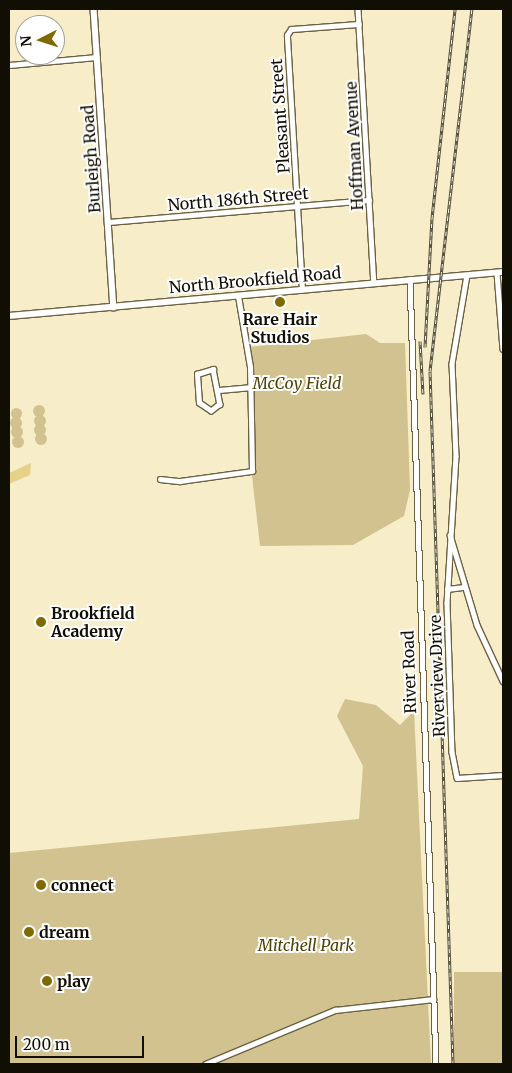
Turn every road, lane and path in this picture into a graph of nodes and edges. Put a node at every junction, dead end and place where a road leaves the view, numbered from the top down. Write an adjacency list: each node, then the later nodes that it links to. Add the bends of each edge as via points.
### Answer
1 (94, 9): 4 (street, Burleigh Road)
2 (358, 9): 3 (street, Hoffman Avenue)
3 (360, 24): 6 (street, Hoffman Avenue); 7 (street, Pleasant Street, via 288,30)
4 (98, 57): 5 (street); 8 (street, Burleigh Road)
5 (9, 65)
6 (369, 200): 7 (street, North 186th Street); 12 (street, Hoffman Avenue)
7 (299, 207): 8 (street, North 186th Street); 13 (street, Pleasant Street)
8 (108, 222): 15 (street, Burleigh Road)
9 (500, 273): 10 (street, North Brookfield Road); 17 (street)
10 (467, 275): 11 (street, North Brookfield Road); 21 (street, Riverview Drive, via 452,357 456,456)
11 (410, 279): 12 (street, North Brookfield Road); 26 (street, River Road)
12 (374, 283): 13 (street, North Brookfield Road)
13 (302, 290): 14 (street, North Brookfield Road)
14 (238, 296): 15 (street, North Brookfield Road); 18 (street)
15 (114, 307): 16 (street, North Brookfield Road)
16 (9, 316)
17 (503, 349)
18 (252, 387): 19 (street); 20 (street, via 251,473)
19 (219, 390): 19 (street, via 218,408 200,407 199,371 215,370)
20 (160, 479)
21 (450, 525): 22 (street, Riverview Drive); 23 (street, Riverview Drive)
22 (464, 587): 23 (street); 24 (street, Riverview Drive)
23 (447, 589): 25 (street, Riverview Drive, via 454,772 457,778 468,780)
24 (503, 681)
25 (503, 775)
26 (433, 999): 27 (street, via 334,1010); 28 (street, River Road)
27 (205, 1064)
28 (436, 1064)

